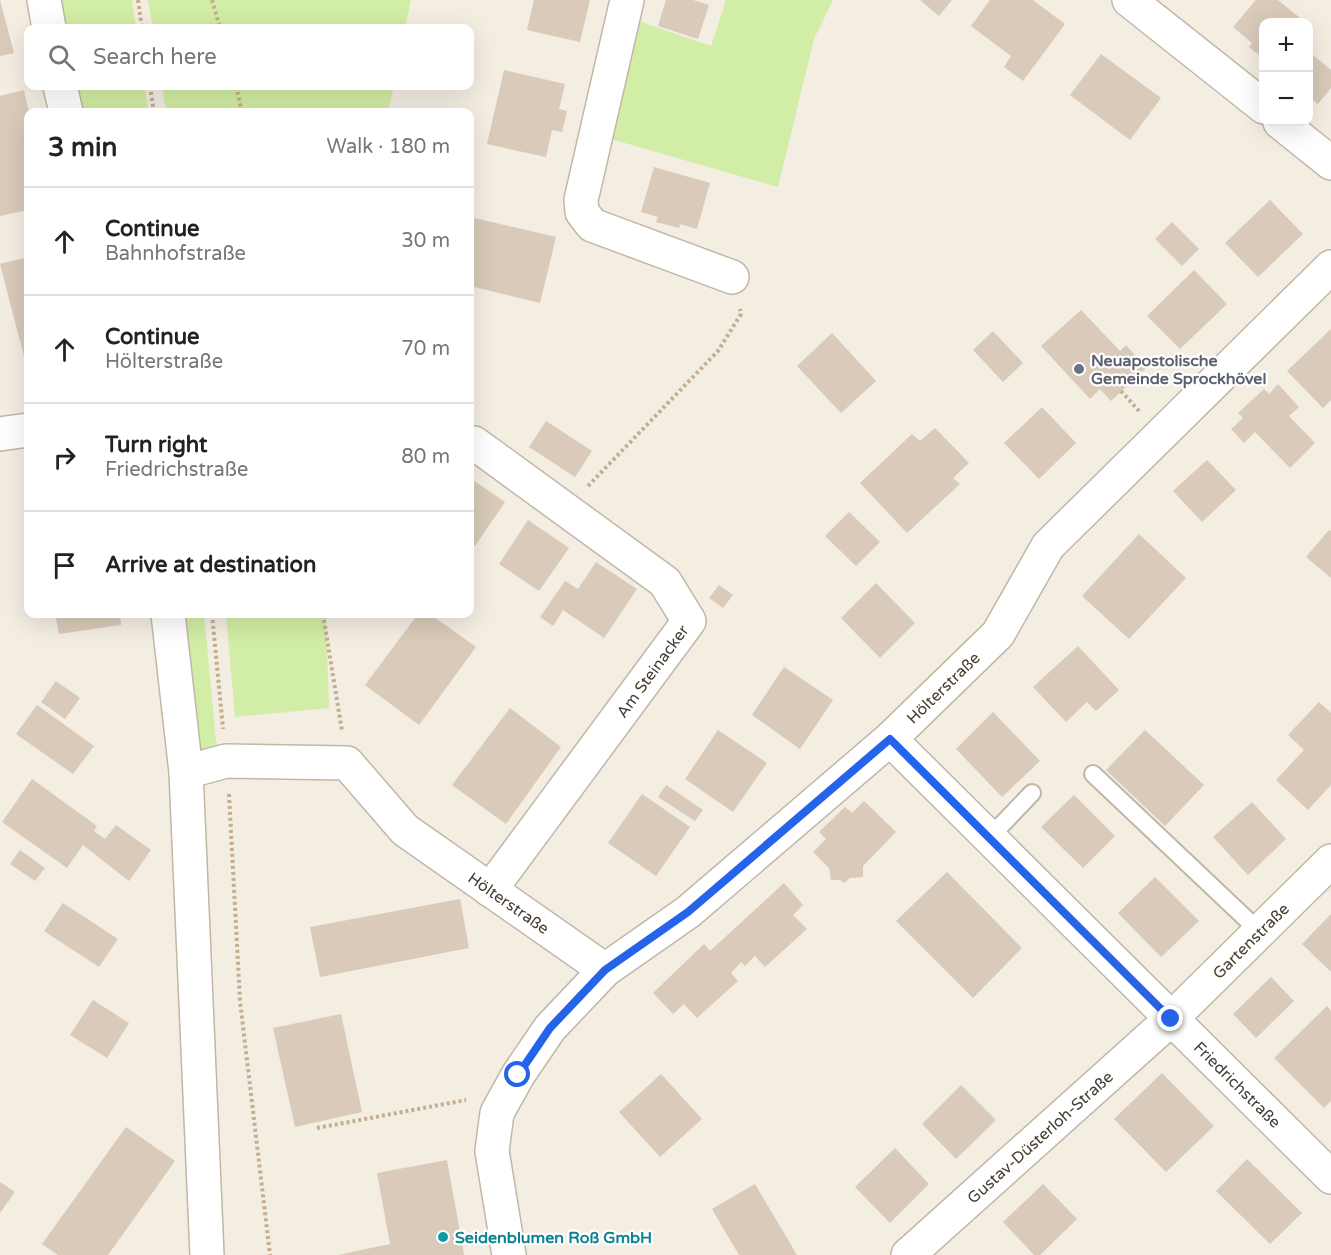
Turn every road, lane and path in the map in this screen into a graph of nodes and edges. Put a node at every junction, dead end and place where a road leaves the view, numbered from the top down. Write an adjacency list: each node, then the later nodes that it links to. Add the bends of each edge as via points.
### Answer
1 (44, 0): 6 (street)
2 (138, 0): 7 (path)
3 (212, 0): 8 (path)
4 (627, 0): 19 (street, via 586,178 582,212 592,225)
5 (1129, 0): 12 (street)
6 (48, 24)
7 (141, 24)
8 (219, 24)
9 (61, 90): 13 (street)
10 (151, 90): 14 (path)
11 (237, 90): 15 (path)
12 (1259, 105)
13 (65, 108)
14 (153, 108)
15 (241, 108)
16 (1285, 126): 17 (street)
17 (1331, 163)
18 (1331, 267): 29 (street, Hölterstraße, via 1048,546 998,634)
19 (732, 277): 25 (path, via 741,314 718,351 582,494)
20 (1121, 392): 21 (path)
21 (1139, 411)
22 (24, 431): 23 (street)
23 (0, 434)
24 (474, 443): 25 (street, Am Steinacker)
25 (571, 512): 37 (street, Am Steinacker, via 665,582 690,621)
26 (168, 618): 32 (street)
27 (212, 618): 30 (path)
28 (324, 618): 31 (path)
29 (890, 739): 35 (street, Friedrichstraße); 39 (street, Hölterstraße, via 688,912)
30 (226, 761): 31 (street); 32 (street); 45 (path, via 240,1001)
31 (347, 763): 37 (street, Hölterstraße, via 405,830)
32 (186, 772): 44 (street)
33 (1093, 774): 38 (lane)
34 (1032, 794): 35 (lane)
35 (989, 838): 40 (street, Friedrichstraße)
36 (1331, 861): 38 (street, Gartenstraße)
37 (490, 890): 39 (street, Hölterstraße)
38 (1260, 932): 40 (street, Gartenstraße)
39 (605, 970): 41 (street, via 550,1028)
40 (1171, 1019): 43 (street, Friedrichstraße); 47 (street, Gustav-Düsterloh-Straße)
41 (497, 1113): 42 (path, via 464,1100); 46 (street, via 492,1150)
42 (317, 1128)
43 (1331, 1177)
44 (207, 1255)
45 (270, 1255)
46 (509, 1255)
47 (908, 1255)

